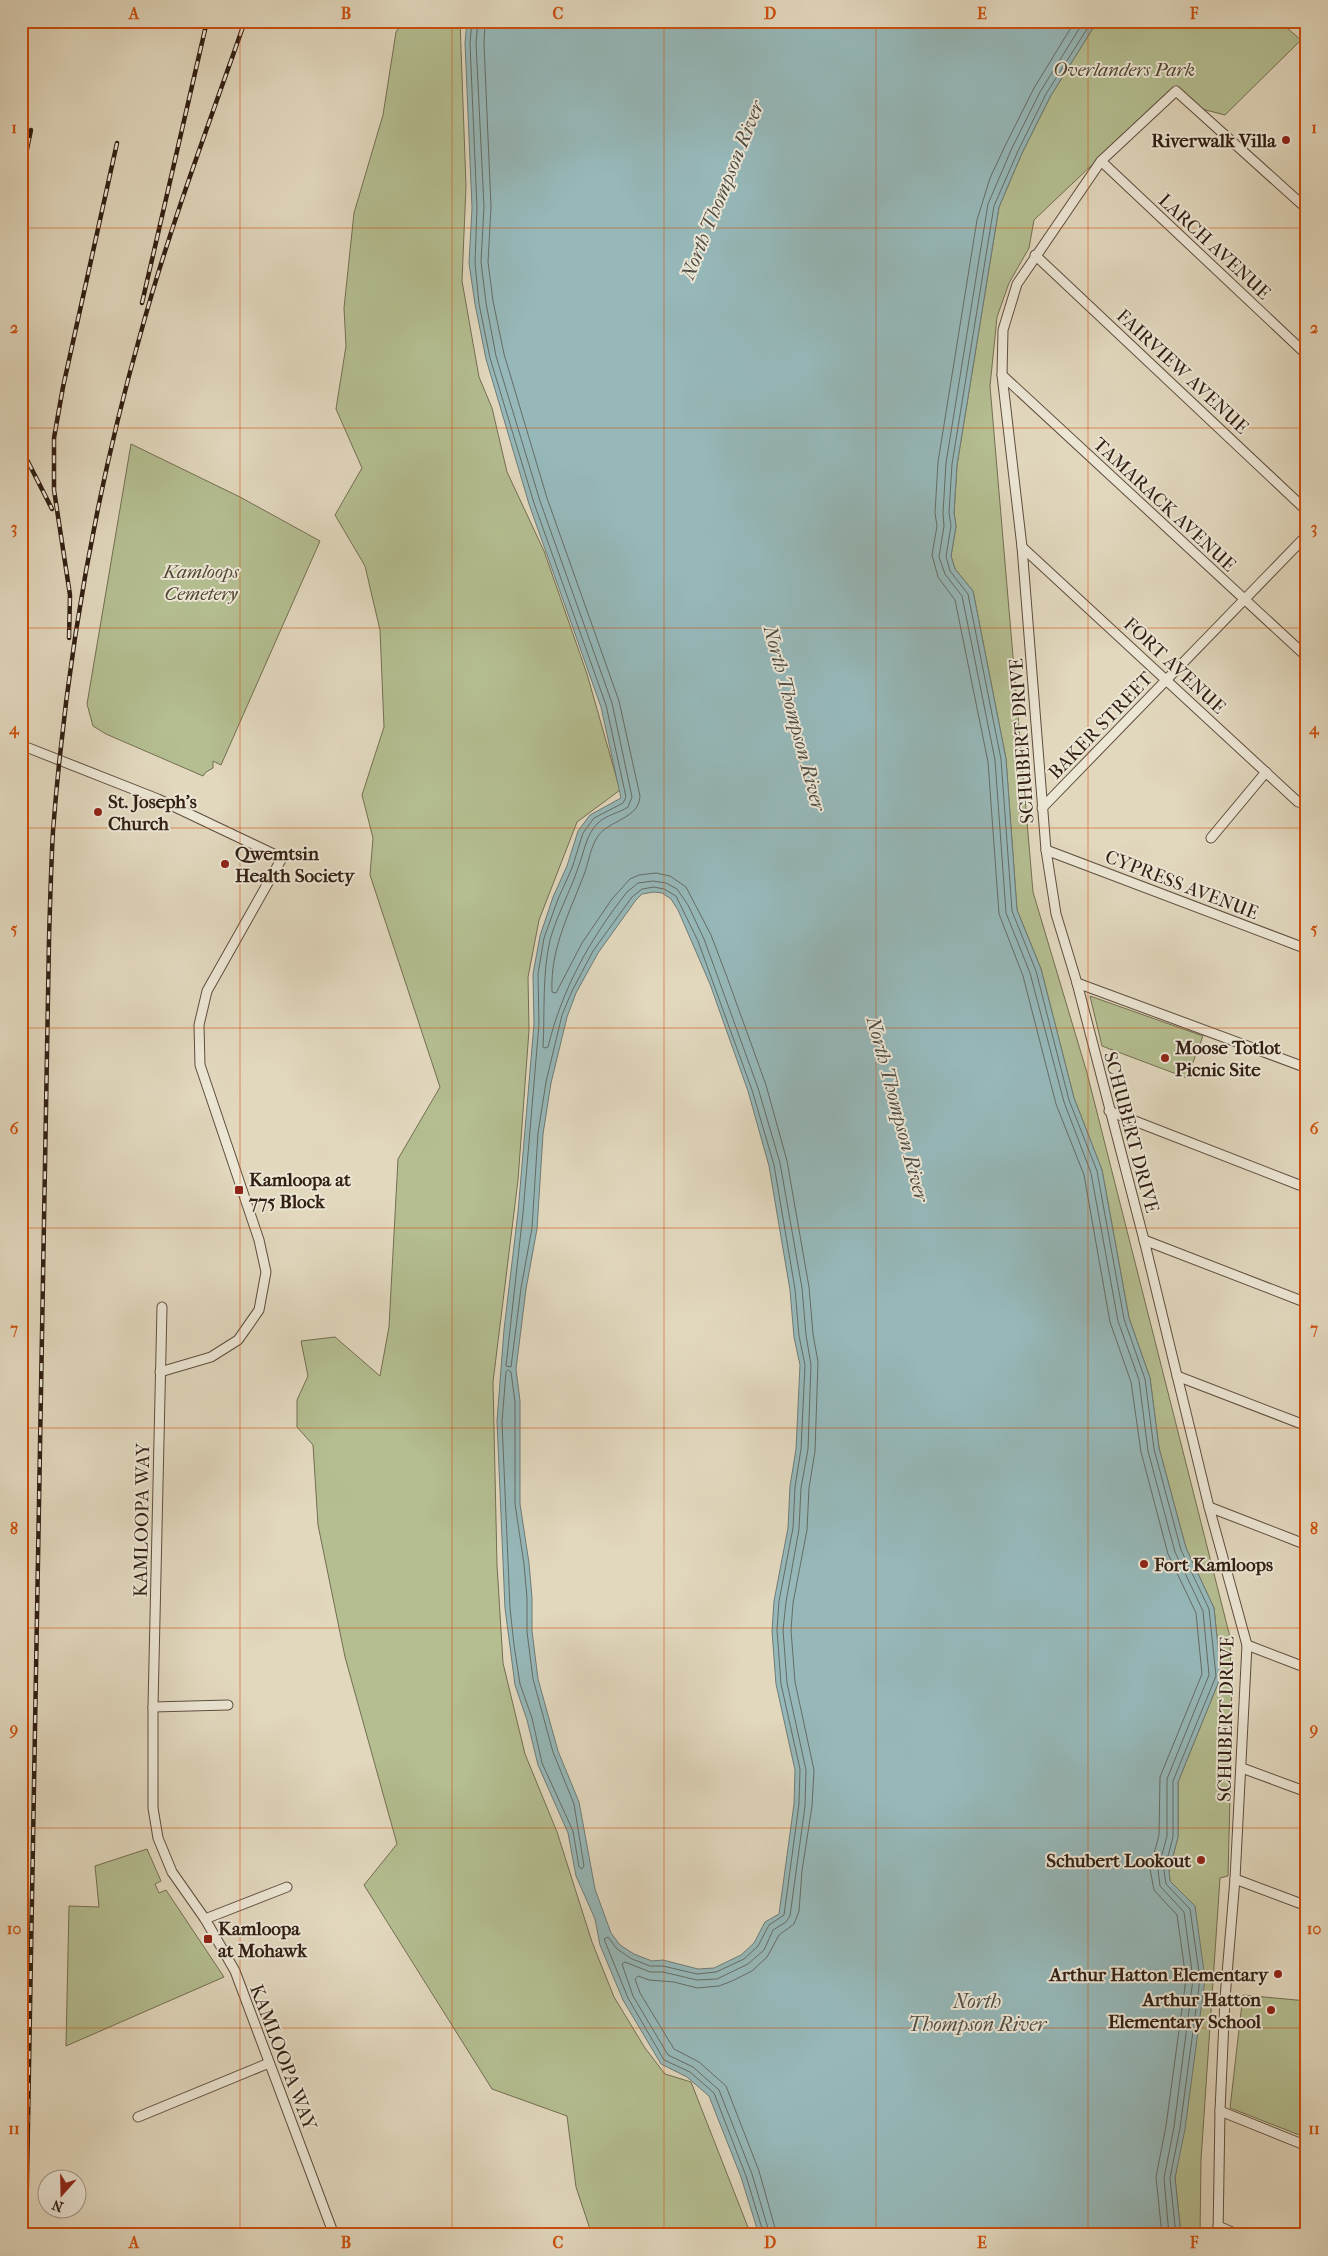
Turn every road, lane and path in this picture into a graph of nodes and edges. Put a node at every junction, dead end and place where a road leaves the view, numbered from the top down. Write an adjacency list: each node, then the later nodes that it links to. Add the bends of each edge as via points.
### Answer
1 (1101, 161): 2 (street, SCHUBERT DRIVE, via 1176,91); 3 (street, SCHUBERT DRIVE); 4 (street, LARCH AVENUE)
2 (1307, 209)
3 (1035, 255): 5 (street, SCHUBERT DRIVE, via 1017,284 1003,330); 6 (street, FAIRVIEW AVENUE)
4 (1307, 355)
5 (1002, 375): 8 (street, SCHUBERT DRIVE); 9 (street, TAMARACK AVENUE)
6 (1307, 511)
7 (1307, 535): 9 (street, BAKER STREET)
8 (1022, 547): 11 (street, FORT AVENUE); 15 (street, SCHUBERT DRIVE)
9 (1244, 599): 10 (street, TAMARACK AVENUE); 11 (street, BAKER STREET)
10 (1307, 657)
11 (1167, 680): 13 (street, FORT AVENUE); 15 (street, BAKER STREET)
12 (22, 745): 16 (street); 27 (street, via 158,800 282,858 207,991 199,1025 200,1065 259,1240 266,1272 259,1310 238,1340 211,1357)
13 (1266, 772): 14 (street, FORT AVENUE, via 1298,802); 17 (street)
14 (1307, 804)
15 (1042, 808): 18 (street, SCHUBERT DRIVE)
16 (21, 819)
17 (1211, 838)
18 (1046, 850): 19 (street, CYPRESS AVENUE); 20 (street, SCHUBERT DRIVE, via 1056,914)
19 (1307, 949)
20 (1077, 983): 21 (street); 22 (street, SCHUBERT DRIVE)
21 (1307, 1068)
22 (1110, 1111): 23 (street); 24 (street, SCHUBERT DRIVE)
23 (1307, 1188)
24 (1144, 1240): 25 (street); 28 (street, SCHUBERT DRIVE)
25 (1307, 1303)
26 (162, 1307): 27 (street, KAMLOOPA WAY)
27 (160, 1372): 35 (street, KAMLOOPA WAY)
28 (1177, 1376): 29 (street); 30 (street, SCHUBERT DRIVE)
29 (1307, 1426)
30 (1209, 1507): 31 (street); 32 (street, SCHUBERT DRIVE)
31 (1307, 1545)
32 (1247, 1645): 33 (street); 36 (street, SCHUBERT DRIVE)
33 (1307, 1668)
34 (228, 1704): 35 (street)
35 (153, 1707): 41 (street, KAMLOOPA WAY, via 153,1808 158,1838 179,1883)
36 (1242, 1768): 37 (street); 38 (street, SCHUBERT DRIVE)
37 (1307, 1792)
38 (1235, 1879): 40 (street); 43 (street, SCHUBERT DRIVE)
39 (287, 1887): 41 (street)
40 (1307, 1906)
41 (205, 1919): 42 (street, KAMLOOPA WAY, via 235,1972)
42 (269, 2063): 44 (street); 47 (street, KAMLOOPA WAY)
43 (1220, 2111): 45 (street); 46 (street, SCHUBERT DRIVE)
44 (138, 2117)
45 (1307, 2146)
46 (1218, 2230): 48 (street)
47 (334, 2235)
48 (1239, 2235)

